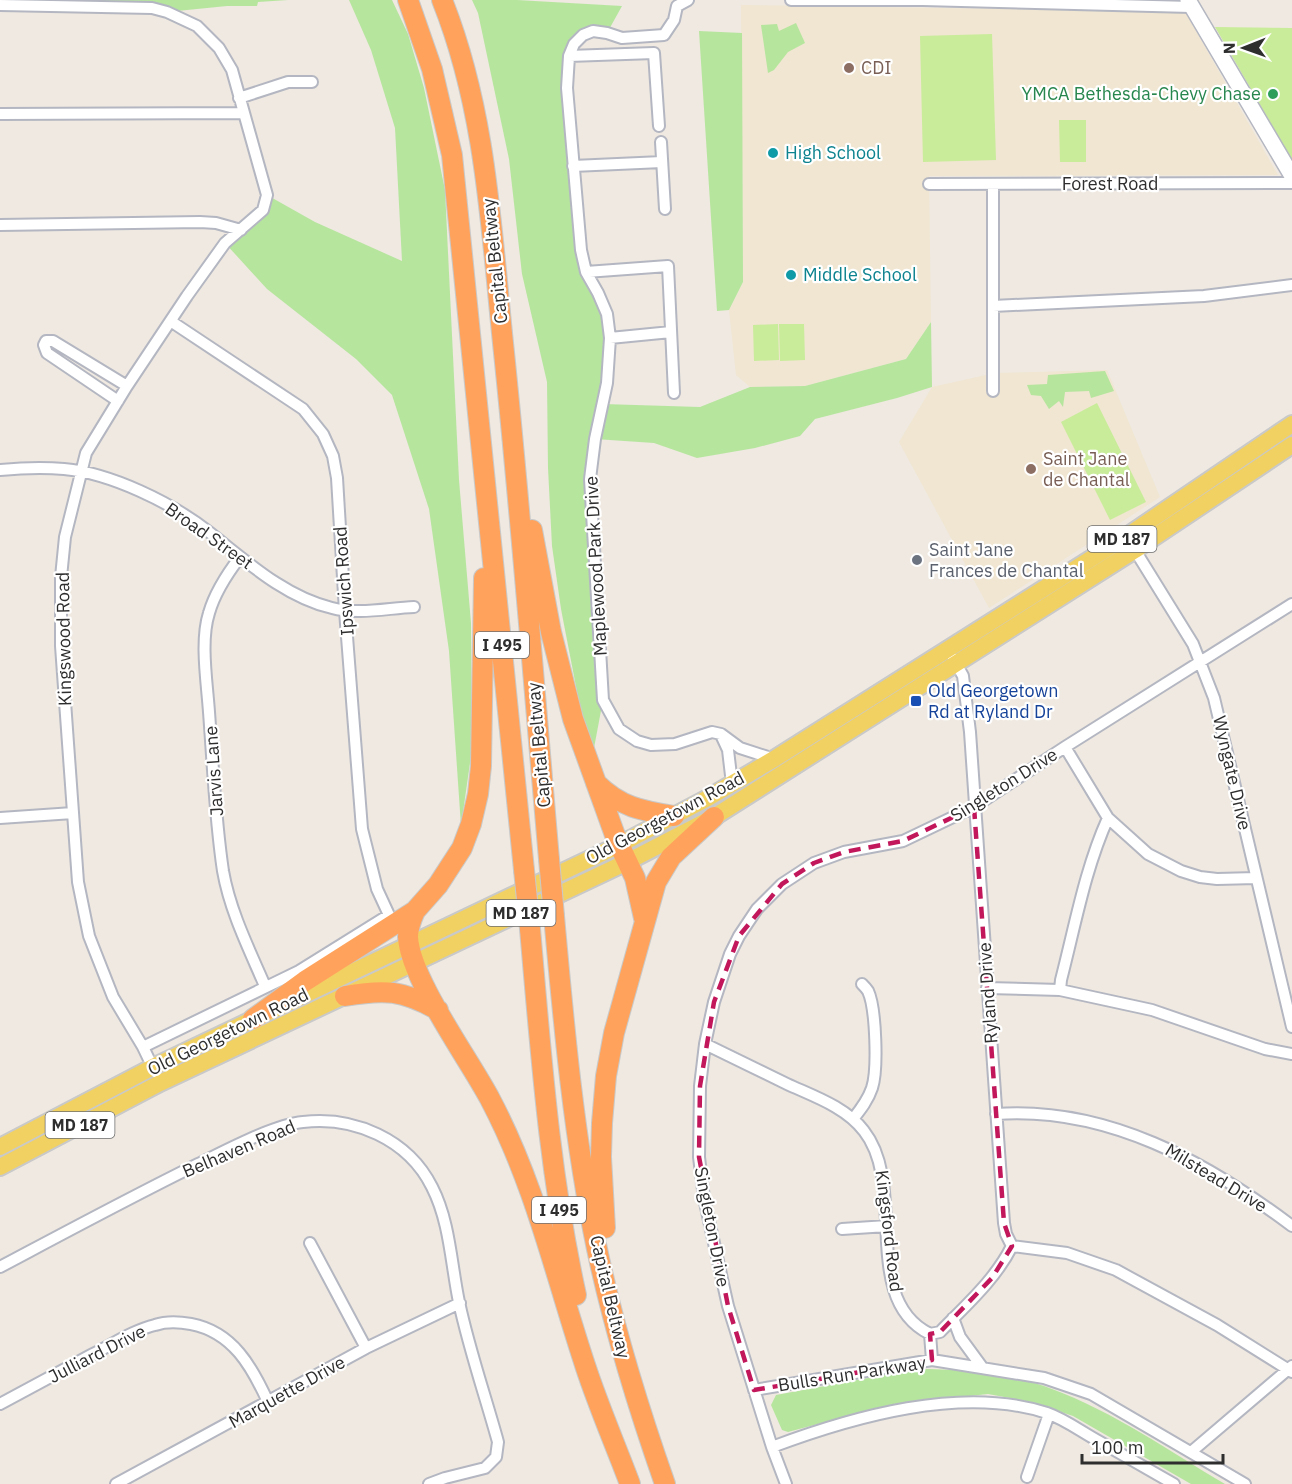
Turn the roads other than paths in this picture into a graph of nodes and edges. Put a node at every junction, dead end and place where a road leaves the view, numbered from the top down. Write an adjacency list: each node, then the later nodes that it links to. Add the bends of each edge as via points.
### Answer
1 (408, 0): 35 (highway, Capital Beltway / I 495, via 432,69 452,154)
2 (442, 0): 34 (highway, Capital Beltway / I 495, via 463,60 482,148)
3 (688, 0): 8 (street, via 677,6 664,35 622,38 593,32 578,39)
4 (791, 0): 5 (street)
5 (923, 0): 6 (street)
6 (1190, 3): 17 (street)
7 (0, 5): 10 (street, Kingswood Road, via 152,8 166,12 198,27 219,48 232,70)
8 (569, 56): 13 (street, via 654,53); 16 (street, Maplewood Park Drive, via 567,87)
9 (312, 82): 10 (street, via 288,82)
10 (239, 98): 11 (street, Kingswood Road)
11 (243, 113): 12 (street); 23 (street, Kingswood Road, via 267,195 263,210)
12 (0, 114)
13 (659, 126)
14 (661, 142): 15 (street)
15 (662, 162): 16 (street); 21 (street)
16 (573, 166): 24 (street, Maplewood Park Drive, via 580,250)
17 (1292, 176)
18 (1292, 183): 20 (street, Forest Road)
19 (929, 184): 20 (street, Forest Road)
20 (993, 184): 26 (street)
21 (664, 209)
22 (0, 225): 23 (street, via 200,222)
23 (241, 230): 27 (street, Kingswood Road, via 225,243)
24 (586, 272): 28 (street, via 668,266); 29 (street, Maplewood Park Drive, via 607,314)
25 (1292, 285): 26 (street, via 1204,296)
26 (993, 306): 31 (street)
27 (172, 322): 30 (street, Kingswood Road); 44 (street, Ipswich Road, via 303,409 323,434 337,478)
28 (671, 332): 29 (street); 32 (street)
29 (610, 338): 47 (street, Maplewood Park Drive, via 607,383 590,479 603,700 619,729 637,741 665,745 712,732)
30 (127, 386): 33 (street, Kingswood Road); 33 (street, via 53,341 46,341 47,353)
31 (993, 391)
32 (674, 393)
33 (118, 401): 39 (street, Kingswood Road, via 86,453)
34 (511, 417): 50 (highway, via 551,632 573,719); 90 (highway, Capital Beltway / I 495, bridge, via 567,1052 585,1180)
35 (479, 421): 60 (highway, via 484,617 478,794 462,848 438,885); 103 (highway, Capital Beltway / I 495, bridge, via 554,1186 593,1363)
36 (1292, 424): 40 (main road, Old Georgetown Road / MD 187)
37 (1292, 445): 40 (main road, Old Georgetown Road / MD 187)
38 (0, 470): 39 (street, Broad Street, via 34,467)
39 (81, 471): 41 (street, Broad Street, via 153,497); 53 (street, Kingswood Road, via 65,537 61,577 61,646)
40 (1131, 543): 45 (main road, Old Georgetown Road / MD 187); 46 (street, Wyngate Drive)
41 (240, 557): 44 (street, Broad Street, via 307,600); 65 (street, Jarvis Lane, via 222,582 209,612 206,673 224,872 239,927)
42 (1292, 604): 46 (street, Singleton Drive)
43 (414, 607): 44 (street, Broad Street)
44 (345, 611): 61 (street, Ipswich Road, via 362,830)
45 (952, 656): 49 (main road, Old Georgetown Road / MD 187); 52 (street, Ryland Drive, via 963,676); 55 (main road, Old Georgetown Road / MD 187)
46 (1201, 661): 48 (street, Singleton Drive); 59 (street, Wyngate Drive, via 1214,698)
47 (721, 734): 49 (street, via 740,748); 51 (street, via 728,750)
48 (1065, 747): 52 (street, Singleton Drive); 57 (street)
49 (774, 759): 51 (main road, Old Georgetown Road / MD 187)
50 (594, 780): 54 (highway, via 609,796 633,808); 58 (highway)
51 (732, 784): 54 (main road, Old Georgetown Road / MD 187)
52 (974, 807): 66 (street, Ryland Drive); 72 (street, Singleton Drive, via 903,841 844,852 814,863 782,884 757,909 730,954)
53 (73, 813): 56 (street); 73 (street, Kingswood Road, via 78,882 89,936 113,997)
54 (674, 816): 58 (main road, Old Georgetown Road / MD 187)
55 (714, 817): 58 (main road, Old Georgetown Road / MD 187); 62 (highway, via 668,860)
56 (0, 818)
57 (1108, 818): 59 (street, via 1148,854 1181,871 1217,879); 67 (street, via 1089,870)
58 (623, 853): 62 (highway, via 640,895); 63 (main road, Old Georgetown Road / MD 187)
59 (1256, 878): 71 (street, Wyngate Drive)
60 (414, 911): 63 (highway, via 408,927); 70 (highway)
61 (389, 915): 65 (street, Old Georgetown Road, via 298,971)
62 (644, 920): 90 (highway, via 614,1033 602,1123 605,1231)
63 (412, 954): 68 (main road, Old Georgetown Road / MD 187); 69 (highway); 70 (main road, Old Georgetown Road / MD 187)
64 (862, 984): 77 (street, via 871,1002 875,1068 867,1100)
65 (265, 986): 73 (street, Old Georgetown Road)
66 (987, 988): 67 (street); 76 (street, Ryland Drive)
67 (1060, 990): 74 (street, via 1152,1010 1265,1049)
68 (345, 996): 69 (highway, via 390,991 412,996); 75 (main road, Old Georgetown Road / MD 187)
69 (438, 1010): 103 (highway, via 496,1111 530,1187 585,1366)
70 (253, 1019): 75 (main road, Old Georgetown Road / MD 187)
71 (1292, 1027)
72 (705, 1044): 77 (street, Kingsford Road); 94 (street, Singleton Drive, via 699,1086 699,1157 704,1198 728,1306)
73 (143, 1047): 75 (street, Kingswood Road)
74 (1292, 1054)
75 (156, 1075): 78 (main road, Old Georgetown Road / MD 187); 79 (main road, Old Georgetown Road / MD 187)
76 (996, 1114): 81 (street, Milstead Drive, via 1068,1118 1157,1143 1225,1179); 84 (street, Ryland Drive, via 1004,1223)
77 (853, 1119): 80 (street, Kingsford Road, via 872,1142 881,1166)
78 (0, 1147)
79 (0, 1167)
80 (887, 1226): 82 (street); 88 (street, Kingsford Road, via 896,1298 912,1323)
81 (1292, 1226)
82 (842, 1229)
83 (310, 1243): 89 (street)
84 (1012, 1246): 87 (street, via 992,1278); 93 (street, via 1067,1253 1116,1270)
85 (0, 1267): 86 (street, Belhaven Road, via 228,1149 282,1127 328,1120 352,1124 385,1137 418,1166 443,1214)
86 (460, 1303): 89 (street, Marquette Drive); 102 (street, Belhaven Road, via 498,1442 496,1457 485,1468)
87 (953, 1318): 88 (street, via 940,1332); 92 (street, via 960,1337)
88 (930, 1334): 91 (street)
89 (366, 1348): 95 (street, Marquette Drive)
90 (624, 1356): 104 (highway, Capital Beltway / I 495)
91 (932, 1360): 92 (street, Bulls Run Parkway); 94 (street, Bulls Run Parkway)
92 (982, 1367): 99 (street, Bulls Run Parkway, via 1044,1378 1091,1394)
93 (1290, 1369): 99 (street)
94 (754, 1390): 98 (street, Singleton Drive)
95 (268, 1402): 96 (street, Julliard Drive, via 254,1372 225,1338 203,1326 179,1322 155,1324 124,1338); 101 (street, Marquette Drive)
96 (0, 1404)
97 (1049, 1414): 98 (street, via 996,1403 932,1406 874,1415); 100 (street); 106 (street)
98 (772, 1447): 105 (street, Singleton Drive)
99 (1191, 1452): 107 (street, Bulls Run Parkway)
100 (1027, 1477)
101 (116, 1484)
102 (429, 1484)
103 (630, 1484)
104 (665, 1484)
105 (786, 1484)
106 (1174, 1484)
107 (1245, 1484)

